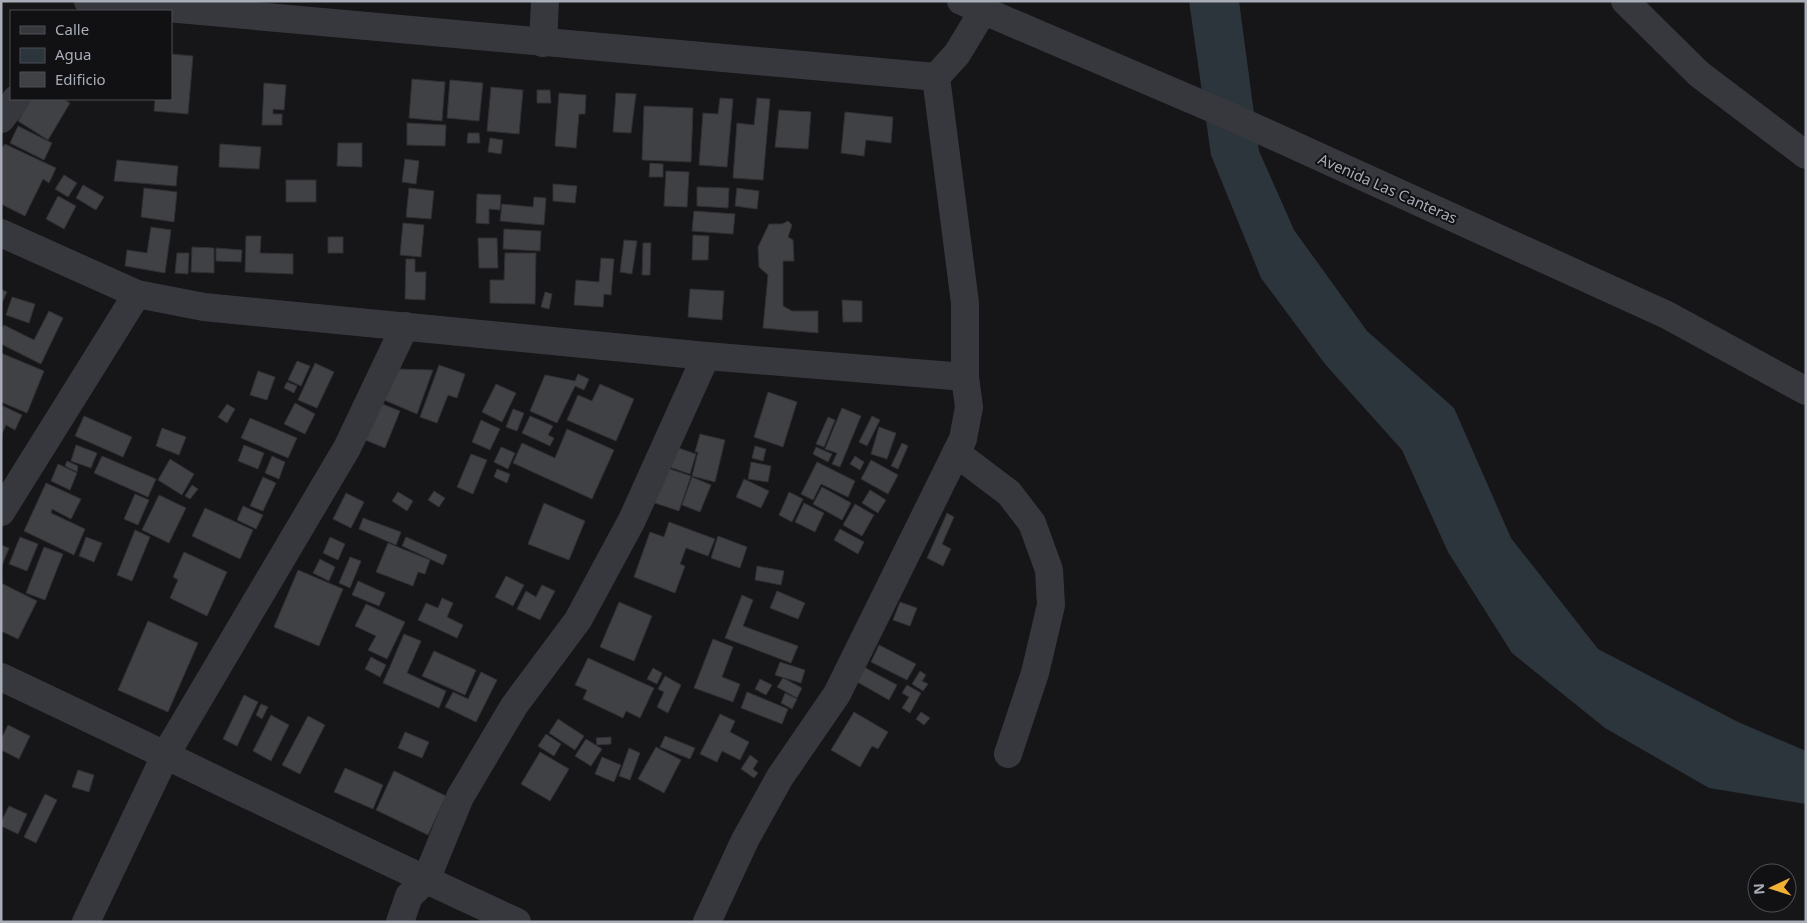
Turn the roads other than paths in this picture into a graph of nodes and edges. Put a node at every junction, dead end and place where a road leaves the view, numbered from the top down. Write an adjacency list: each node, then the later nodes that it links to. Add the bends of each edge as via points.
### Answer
1 (87, 1): 5 (street)
2 (544, 1): 5 (street)
3 (1625, 1): 9 (street, via 1699,74)
4 (972, 6): 6 (street, via 957,54); 15 (street, Avenida Las Canteras, via 1225,114 1667,315)
5 (543, 42): 6 (street)
6 (936, 77): 14 (street, via 965,304)
7 (15, 100): 8 (street)
8 (1, 120)
9 (1806, 155)
10 (1, 233): 11 (street)
11 (138, 294): 12 (street, via 204,307); 17 (street)
12 (405, 326): 13 (street); 19 (street, via 347,448)
13 (706, 356): 14 (street); 21 (street, via 632,520 578,620 514,706 460,797)
14 (965, 377): 16 (street, via 969,407 963,439)
15 (1806, 391)
16 (956, 454): 20 (street, via 1009,493 1032,524 1049,570 1051,605 1035,673); 25 (street, via 837,694 780,777 745,840)
17 (1, 512)
18 (1, 677): 19 (street)
19 (166, 754): 21 (street); 22 (street)
20 (1008, 754)
21 (426, 880): 23 (street, via 409,896); 24 (street)
22 (86, 922)
23 (400, 922)
24 (517, 922)
25 (708, 922)

